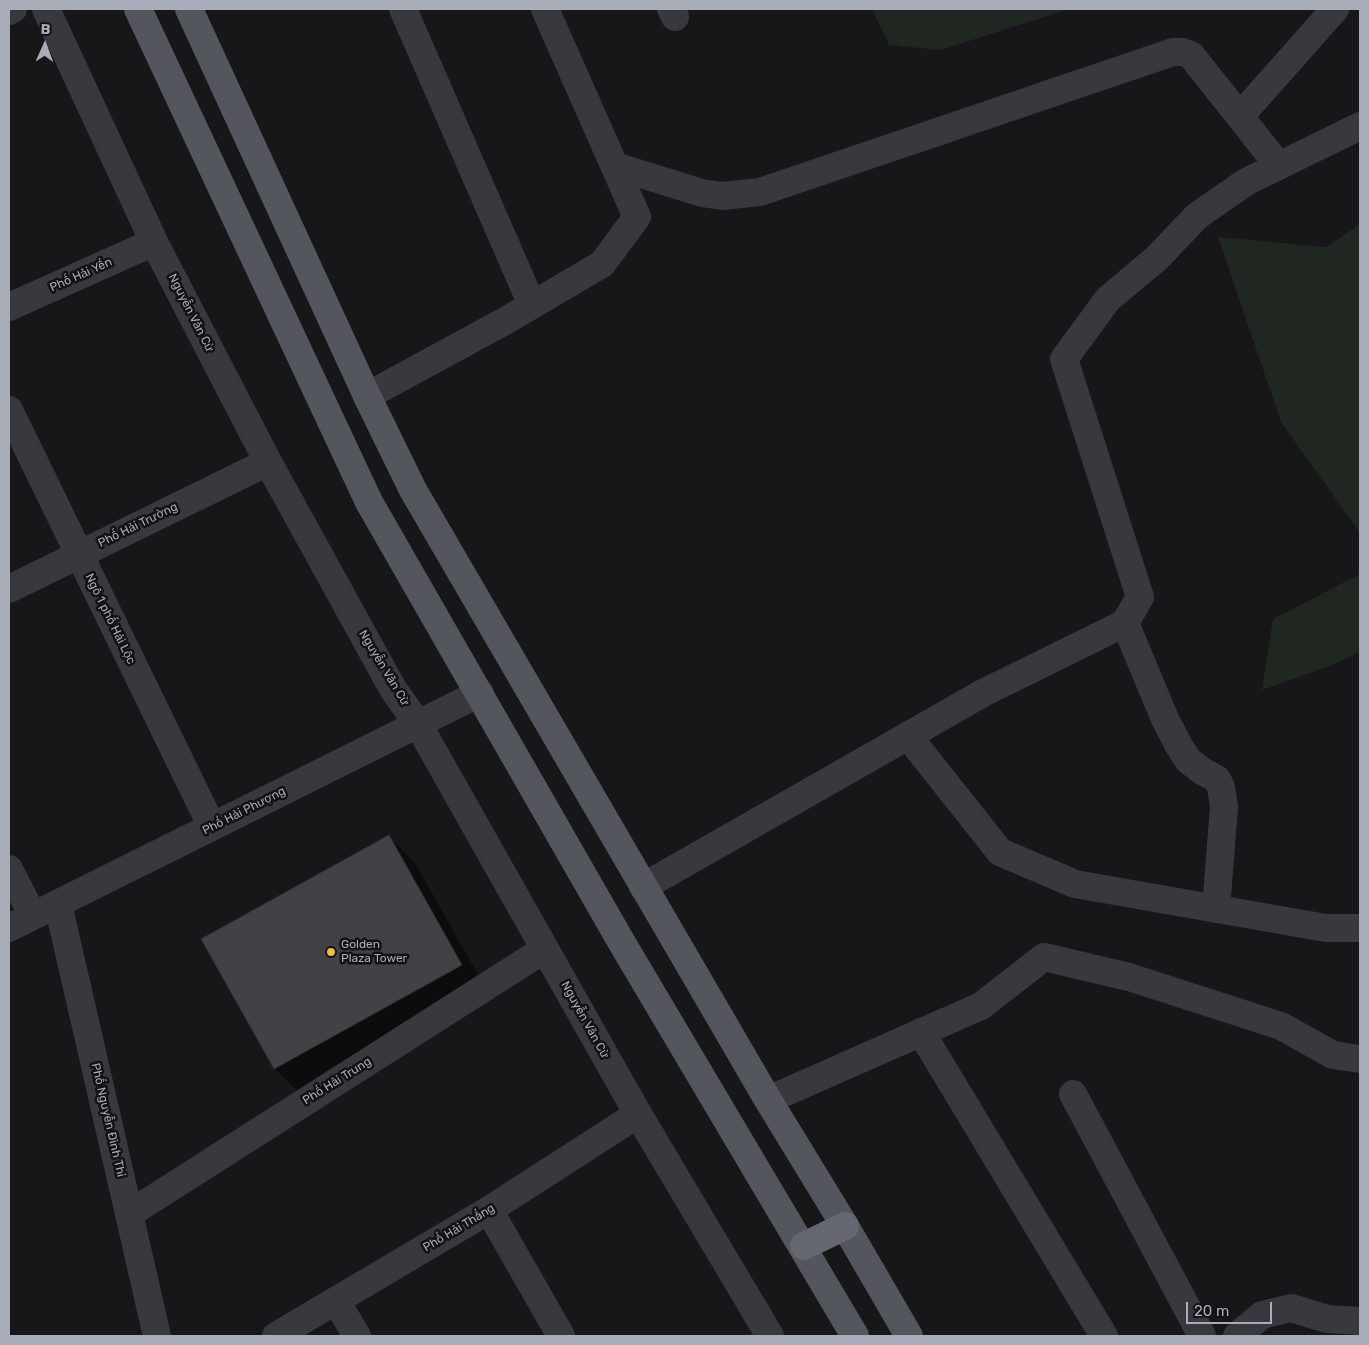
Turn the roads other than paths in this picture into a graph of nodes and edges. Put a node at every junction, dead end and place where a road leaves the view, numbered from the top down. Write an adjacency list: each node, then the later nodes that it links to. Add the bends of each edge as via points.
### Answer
1 (13, 9): 8 (street)
2 (46, 9): 13 (street, Nguyễn Văn Cừ)
3 (138, 9): 22 (main road, via 369,502)
4 (189, 9): 16 (main road)
5 (403, 9): 14 (street)
6 (545, 9): 11 (street)
7 (1335, 9): 9 (street)
8 (9, 11)
9 (1241, 115): 11 (street, via 1192,55 1173,52 760,192 722,196 702,193); 12 (street)
10 (1360, 126): 12 (street)
11 (615, 166): 14 (street, via 637,217 602,264)
12 (1279, 166): 21 (street, via 1246,182 1197,216 1157,258 1108,298 1064,359 1140,597)
13 (154, 242): 15 (street, Phố Hải Yến); 18 (street, Nguyễn Văn Cừ)
14 (532, 305): 16 (street)
15 (9, 307)
16 (367, 396): 27 (main road, via 413,490)
17 (9, 410): 19 (street, Ngõ 1 phố Hải Lộc)
18 (268, 462): 19 (street, Phố Hải Trường); 23 (street, Nguyễn Văn Cừ, via 394,689)
19 (78, 555): 20 (street, Phố Hải Trường); 25 (street, Ngõ 1 phố Hải Lộc)
20 (9, 589)
21 (1125, 623): 24 (street, via 983,693); 29 (street, via 1179,746 1188,760 1216,779 1221,787 1224,807)
22 (480, 693): 23 (street, Phố Hải Phượng); 42 (main road, via 622,943)
23 (418, 724): 25 (street, Phố Hải Phượng); 33 (street, Nguyễn Văn Cừ)
24 (910, 734): 27 (street); 29 (street, via 916,746 1000,852 1075,884)
25 (212, 827): 28 (street, Phố Hải Phượng)
26 (9, 869): 30 (street)
27 (643, 887): 37 (main road)
28 (58, 904): 30 (street, Phố Hải Phượng); 40 (street, Phố Nguyễn Đình Thi)
29 (1216, 908): 32 (street, via 1326,928)
30 (33, 916): 31 (street, Phố Hải Phượng)
31 (9, 928)
32 (1360, 928)
33 (545, 949): 38 (street, Nguyễn Văn Cừ); 40 (street, Phố Hải Trung)
34 (921, 1032): 35 (street, via 981,1006 1044,957 1129,977 1281,1026 1333,1055); 37 (street); 52 (street)
35 (1360, 1059)
36 (1073, 1094): 53 (street)
37 (768, 1100): 41 (main road)
38 (638, 1114): 39 (street, Phố Hải Thắng); 49 (street, Nguyễn Văn Cừ)
39 (488, 1210): 43 (street, Phố Hải Thắng); 48 (street)
40 (129, 1214): 45 (street, Phố Nguyễn Đình Thi)
41 (845, 1226): 42 (highway); 51 (main road)
42 (804, 1246): 50 (main road)
43 (336, 1301): 46 (street, Phố Hải Thắng); 47 (street)
44 (1360, 1321): 54 (street, via 1327,1319 1291,1308 1262,1315)
45 (157, 1336)
46 (276, 1336)
47 (357, 1336)
48 (561, 1336)
49 (770, 1336)
50 (855, 1336)
51 (909, 1336)
52 (1104, 1336)
53 (1202, 1336)
54 (1237, 1336)

